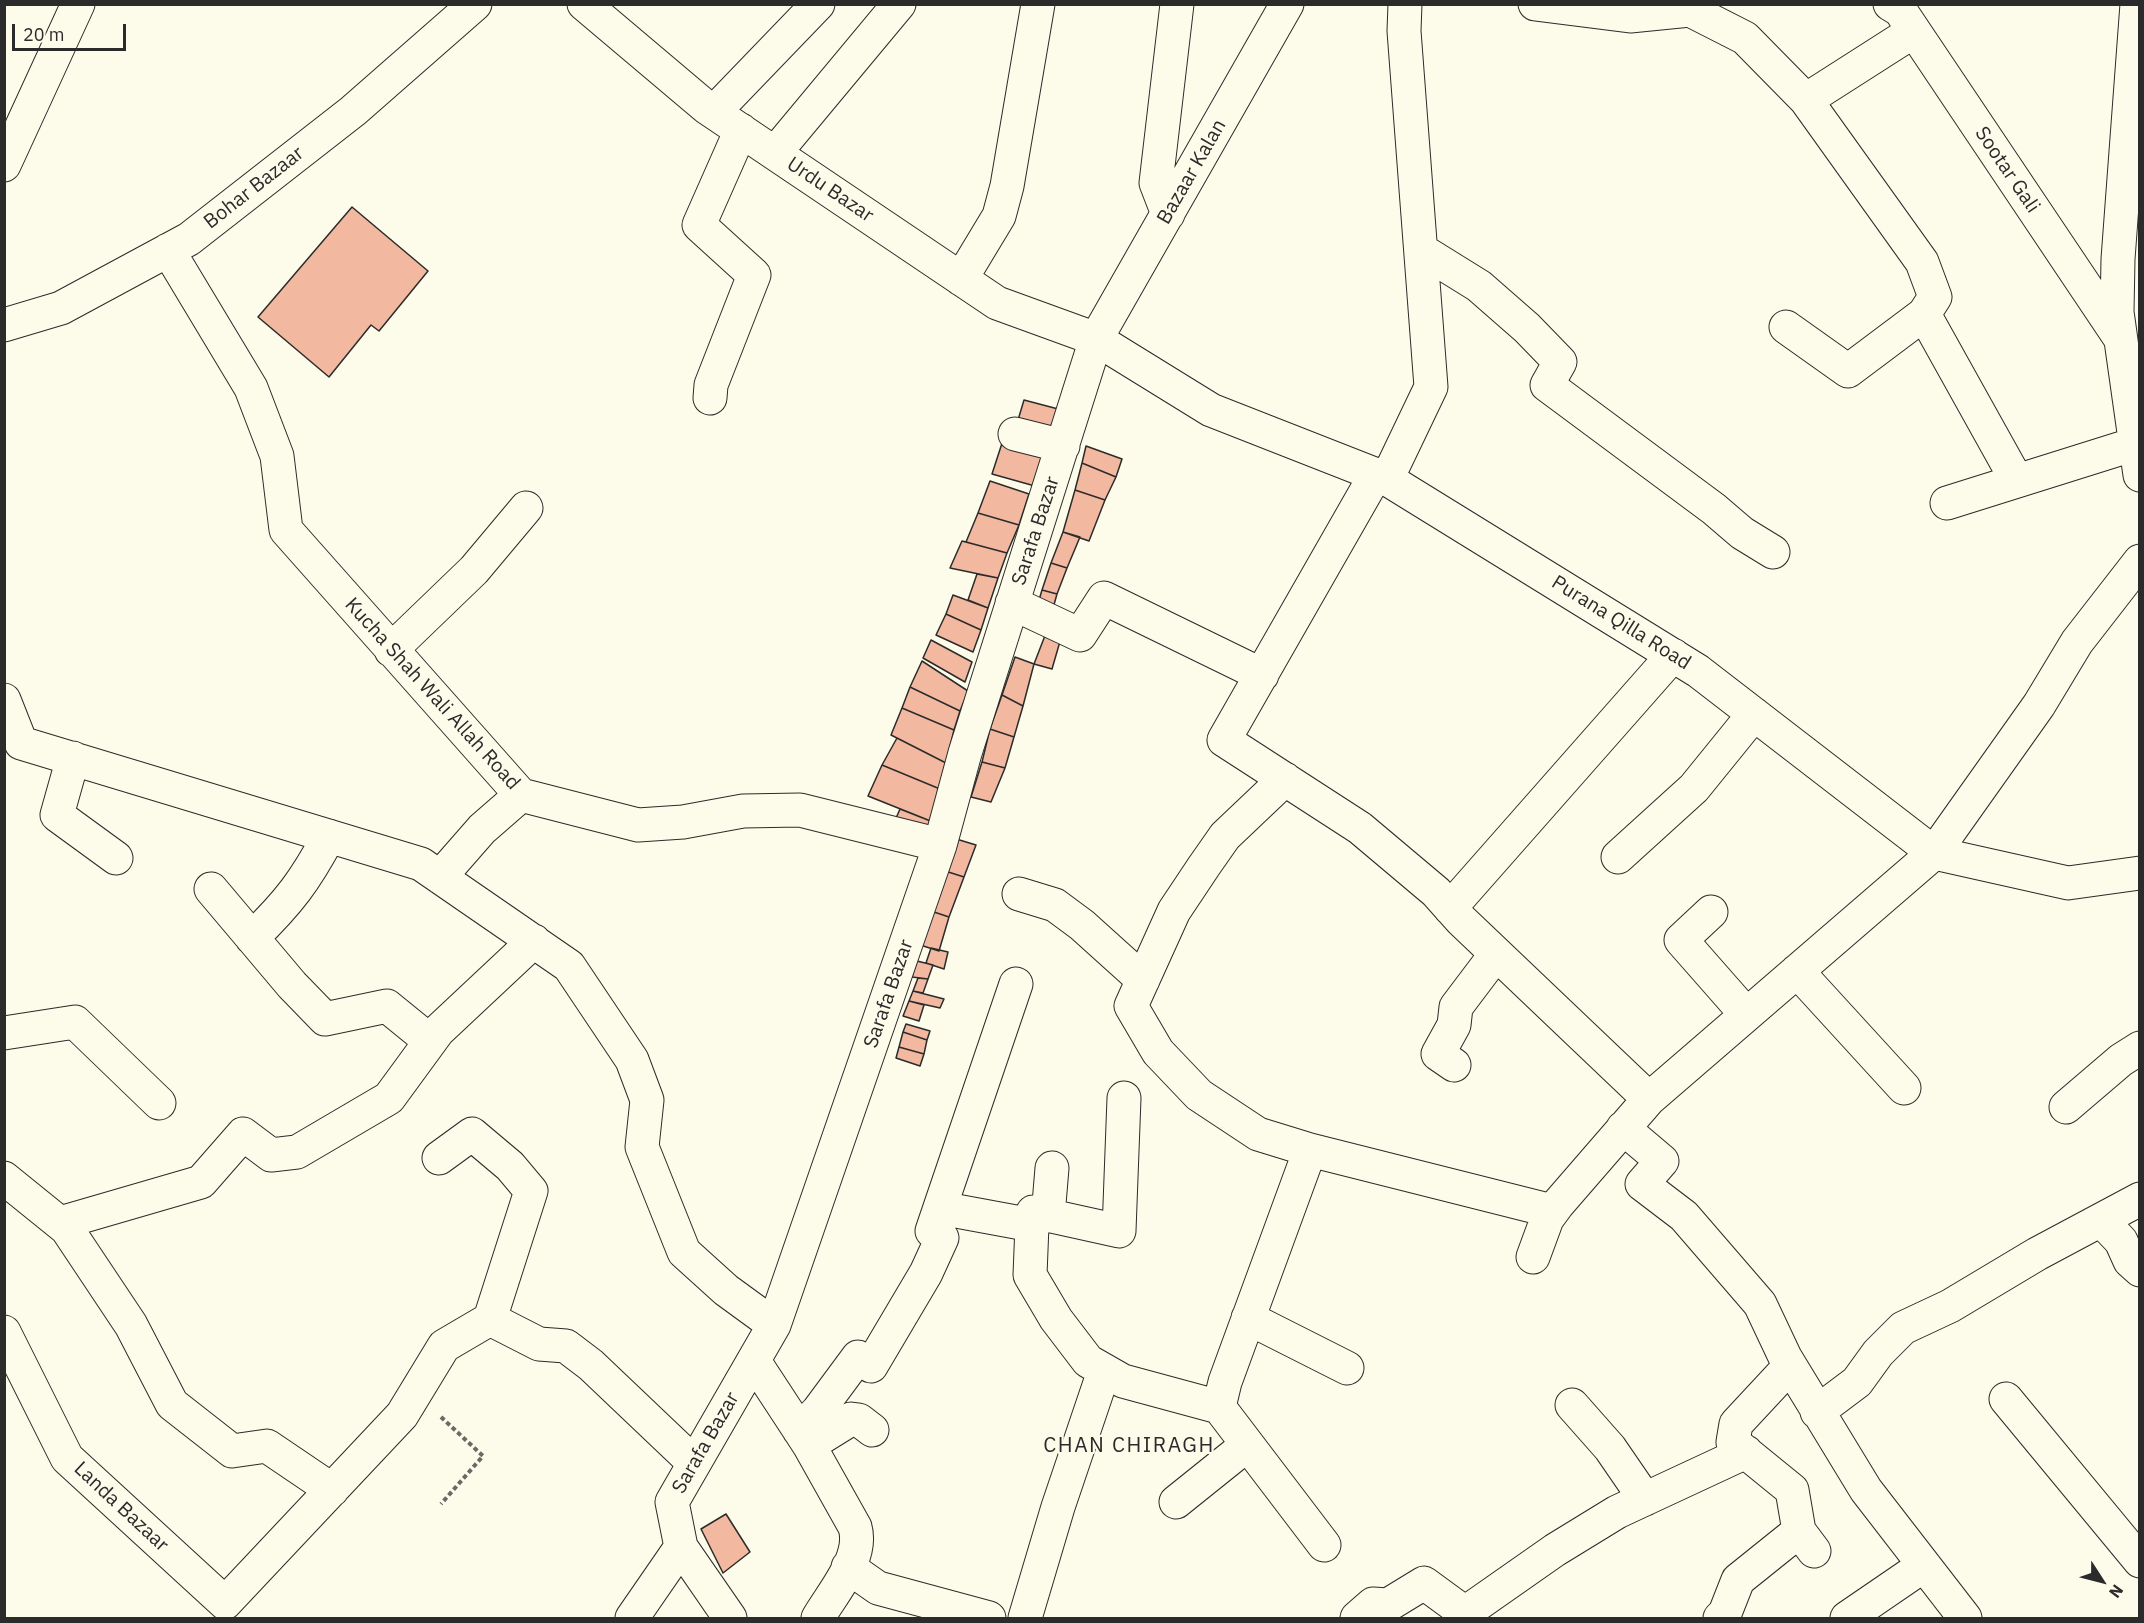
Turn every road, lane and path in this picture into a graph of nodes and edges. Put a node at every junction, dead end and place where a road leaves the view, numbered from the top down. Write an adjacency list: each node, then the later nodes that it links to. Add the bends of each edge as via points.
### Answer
1 (78, 4): 18 (street)
2 (475, 4): 20 (street, Bohar Bazaar, via 353,111 189,239)
3 (584, 4): 15 (street, Urdu Bazar)
4 (818, 4): 15 (street)
5 (899, 4): 17 (street)
6 (1038, 4): 22 (street, via 999,216)
7 (1177, 4): 19 (street, via 1156,183)
8 (1287, 4): 19 (street, Bazaar Kalan)
9 (1405, 4): 21 (street)
10 (1535, 4): 14 (street, via 1630,16 1690,9 1746,38)
11 (1890, 4): 13 (street, Sootar Gali, via 1900,10)
12 (2137, 4): 27 (street, via 2118,259)
13 (1914, 31): 14 (street); 27 (street, Sootar Gali)
14 (1806, 100): 23 (street, via 1922,262 1935,297)
15 (714, 112): 16 (street, Urdu Bazar)
16 (741, 130): 17 (street, Urdu Bazar); 28 (street, via 699,225 754,275 711,385)
17 (775, 153): 22 (street, Urdu Bazar)
18 (4, 165)
19 (1168, 214): 26 (street, Bazaar Kalan)
20 (168, 250): 24 (street, Bohar Bazaar, via 61,308); 39 (street, Kucha Shah Wali Allah Road, via 251,388 277,456 286,530)
21 (1421, 250): 32 (street, via 1431,387); 36 (street, via 1479,286 1560,362 1547,385 1742,533)
22 (961, 279): 26 (street, Urdu Bazar, via 997,303)
23 (1924, 314): 25 (street, via 1848,371); 33 (street)
24 (4, 325)
25 (1786, 327)
26 (1096, 339): 30 (street, Sarafa Bazar); 32 (street, Purana Qilla Road, via 1211,410)
27 (2121, 339): 31 (street)
28 (710, 398)
29 (1015, 434): 30 (street)
30 (1063, 446): 38 (street, Sarafa Bazar)
31 (2137, 459): 33 (street)
32 (1382, 476): 40 (street, Purana Qilla Road); 41 (street)
33 (2017, 481): 34 (street)
34 (1947, 503)
35 (526, 508): 39 (street, via 474,570)
36 (1773, 552)
37 (2139, 561): 49 (street, via 2077,642 2039,705)
38 (1012, 603): 41 (street, via 1080,635 1104,598); 48 (street, Sarafa Bazar)
39 (391, 650): 46 (street, Kucha Shah Wali Allah Road)
40 (1673, 655): 43 (street, Purana Qilla Road); 56 (street)
41 (1262, 675): 45 (street, via 1224,740)
42 (6, 712): 44 (street, via 21,743)
43 (1754, 714): 49 (street, Purana Qilla Road); 50 (street, via 1694,788)
44 (73, 758): 47 (street); 51 (street, via 57,814)
45 (1285, 779): 56 (street, via 1360,828); 62 (street, via 1225,836 1174,911)
46 (521, 795): 48 (street, Kucha Shah Wali Allah Road, via 638,825 743,811 800,810); 53 (street, via 482,829)
47 (329, 837): 53 (street, via 421,864); 58 (street, via 306,880)
48 (940, 845): 89 (street, Sarafa Bazar)
49 (1934, 853): 52 (street, Purana Qilla Road, via 2068,884); 61 (street)
50 (1618, 857)
51 (116, 858)
52 (2139, 873)
53 (440, 877): 59 (street)
54 (211, 889): 58 (street)
55 (1019, 894): 62 (street, via 1054,905)
56 (1450, 908): 60 (street)
57 (1711, 912): 64 (street, via 1681,940)
58 (252, 938): 66 (street, via 326,1019 387,1006)
59 (534, 941): 66 (street); 89 (street, via 569,966 632,1060 646,1100 642,1147 684,1252 726,1290)
60 (1496, 954): 68 (street, via 1456,1007 1454,1025 1438,1054); 71 (street)
61 (1797, 971): 64 (street); 69 (street)
62 (1143, 980): 75 (street, via 1131,1006 1158,1052 1199,1095 1258,1134)
63 (1016, 984): 80 (street)
64 (1746, 1014): 71 (street)
65 (4, 1033): 72 (street, via 75,1022)
66 (430, 1041): 84 (street, via 389,1098 297,1152 271,1155 243,1134 201,1182)
67 (2139, 1048): 73 (street)
68 (1454, 1065)
69 (1904, 1088)
70 (1124, 1098): 82 (street, via 1119,1231)
71 (1649, 1099): 74 (street)
72 (159, 1103)
73 (2066, 1107)
74 (1623, 1128): 81 (street); 92 (street, via 1662,1161 1642,1184 1684,1216 1760,1304)
75 (1310, 1150): 81 (street); 87 (street)
76 (439, 1158): 88 (street, via 472,1134 510,1166 531,1191)
77 (1052, 1168): 82 (street)
78 (4, 1178): 84 (street)
79 (2139, 1198): 83 (street)
80 (940, 1208): 82 (street); 101 (street, via 932,1231 942,1238 926,1273 871,1365 858,1357)
81 (1552, 1211): 85 (street)
82 (1040, 1220): 94 (street, via 1030,1275 1056,1319 1088,1361)
83 (2101, 1220): 86 (street, via 2121,1241); 99 (street, via 1950,1306 1903,1328 1857,1382)
84 (60, 1223): 105 (street, via 131,1325 172,1404 232,1451 267,1446)
85 (1533, 1257)
86 (2139, 1270)
87 (1248, 1318): 93 (street); 98 (street)
88 (490, 1319): 95 (street, via 444,1346); 104 (street, via 539,1344 566,1346)
89 (774, 1325): 91 (street, Sarafa Bazar)
90 (4, 1332): 105 (street, Landa Bazaar, via 67,1458 225,1604)
91 (754, 1361): 101 (street); 104 (street, Sarafa Bazar)
92 (1790, 1365): 99 (street); 103 (street, via 1736,1424 1733,1442)
93 (1347, 1368)
94 (1104, 1371): 98 (street, via 1123,1381); 119 (street)
95 (414, 1393): 105 (street, via 402,1415); 108 (path, via 483,1456)
96 (2006, 1399): 111 (street)
97 (1572, 1405): 106 (street, via 1610,1448)
98 (1219, 1407): 102 (street)
99 (1817, 1412): 112 (street, via 1866,1490)
100 (872, 1430): 101 (street, via 851,1419)
101 (804, 1437): 113 (street, via 855,1527 856,1553)
102 (1247, 1445): 107 (street); 109 (street)
103 (1746, 1452): 106 (street); 121 (street, via 1792,1490 1806,1541 1738,1580)
104 (693, 1462): 110 (street, Sarafa Bazar, via 672,1502)
105 (332, 1490)
106 (1646, 1499): 120 (street, via 1555,1550 1465,1613 1424,1583 1388,1605 1373,1604)
107 (1176, 1502)
108 (441, 1504)
109 (1324, 1545)
110 (681, 1547): 115 (street); 116 (street, Sarafa Bazar)
111 (2139, 1561)
112 (1923, 1566): 114 (street); 122 (street)
113 (848, 1567): 117 (street); 118 (street, via 878,1588)
114 (1862, 1614)
115 (632, 1618)
116 (730, 1618)
117 (818, 1618)
118 (989, 1618)
119 (1025, 1618)
120 (1357, 1618)
121 (1720, 1618)
122 (1965, 1618)

